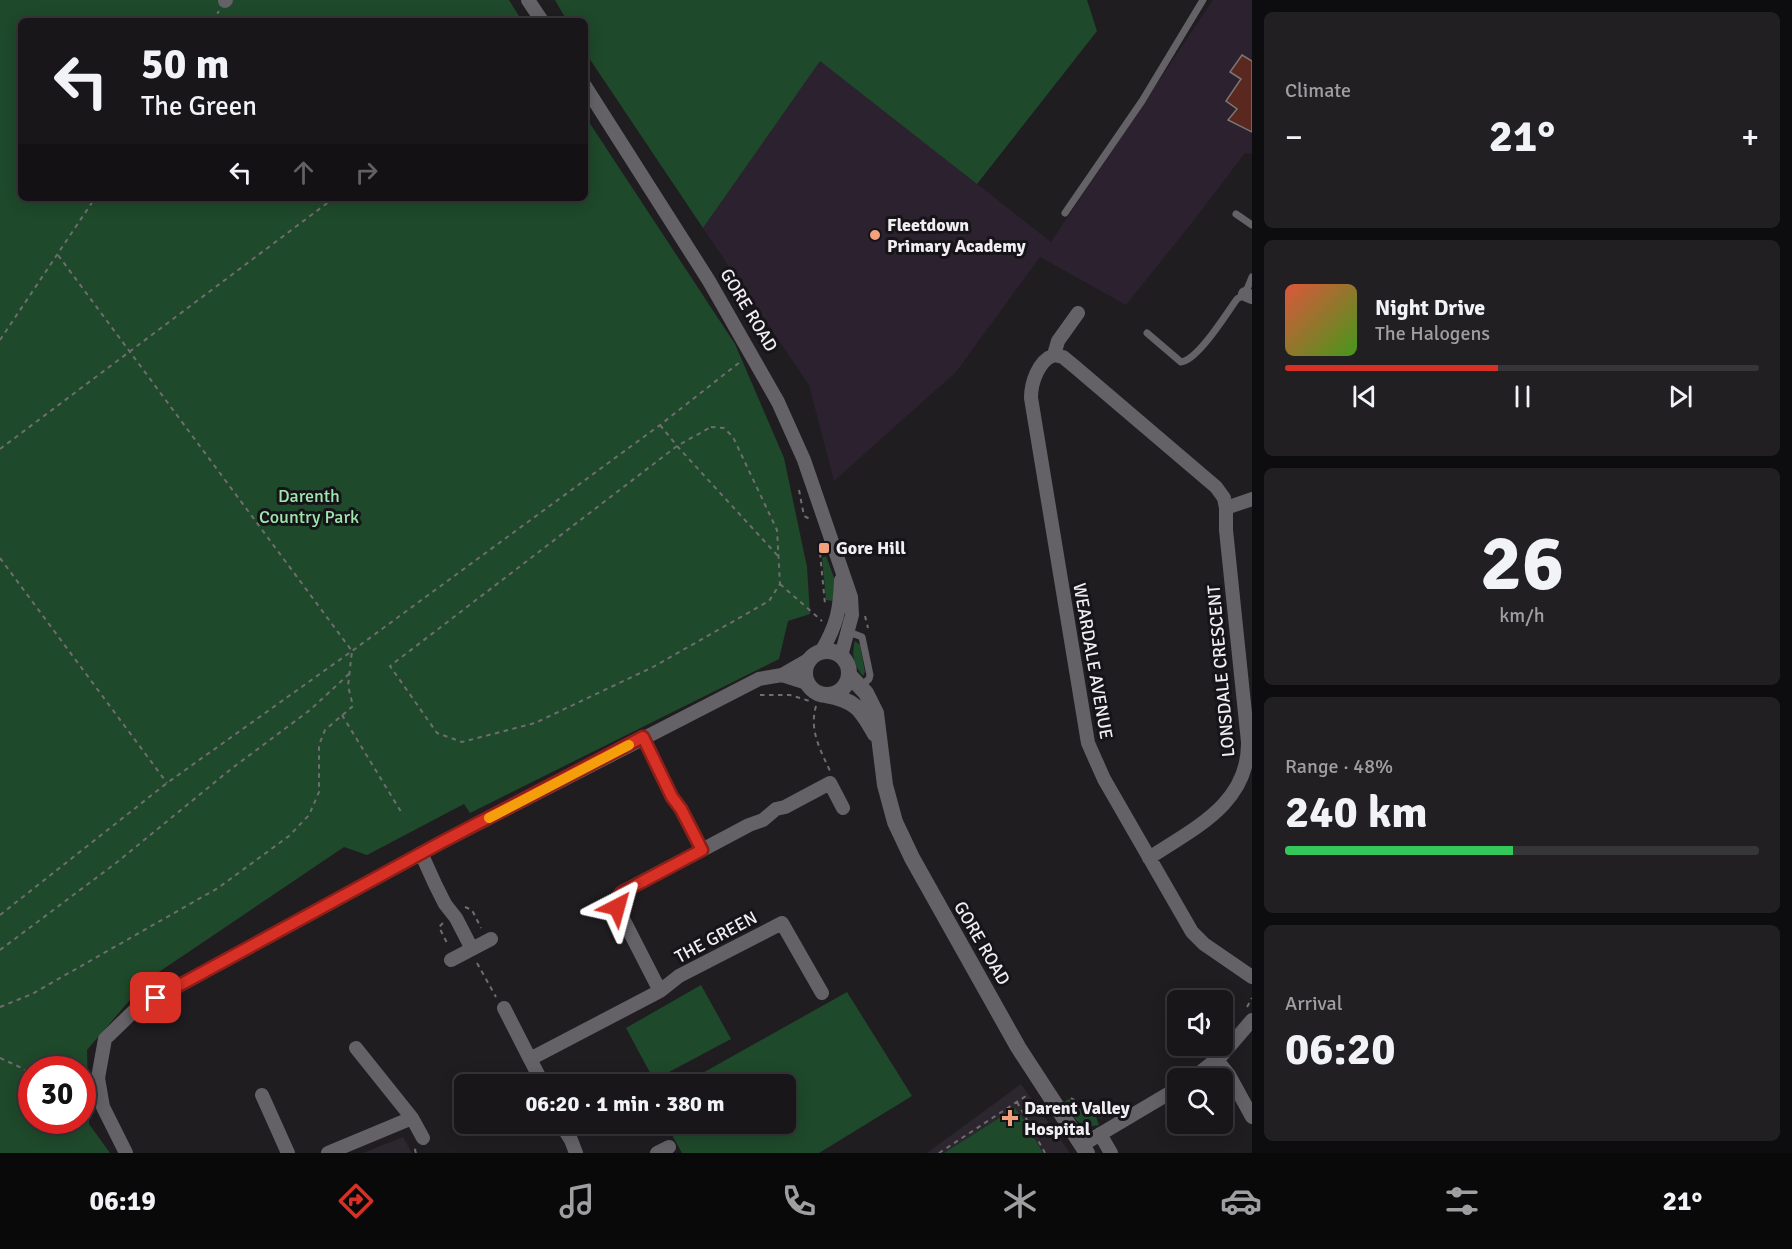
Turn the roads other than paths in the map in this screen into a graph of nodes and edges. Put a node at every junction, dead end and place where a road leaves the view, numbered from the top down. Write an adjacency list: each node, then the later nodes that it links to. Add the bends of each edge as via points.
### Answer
1 (528, 0): 3 (street)
2 (1203, 0): 5 (lane, via 1142,101)
3 (540, 18)
4 (588, 91): 15 (street, GORE ROAD, via 709,281 773,392 804,460)
5 (1065, 213)
6 (1236, 214): 7 (lane)
7 (1252, 225)
8 (1252, 277): 9 (lane)
9 (1248, 296): 11 (lane, via 1237,299 1186,362 1181,362)
10 (1078, 313): 12 (street, WEARDALE AVENUE, via 1058,341)
11 (1148, 333)
12 (1054, 355): 14 (street, LONSDALE CRESCENT, via 1063,357 1209,481 1222,493); 28 (street, WEARDALE AVENUE, via 1036,375 1031,398 1088,743 1099,771)
13 (1252, 499): 14 (street)
14 (1226, 508): 28 (street, LONSDALE CRESCENT, via 1247,759 1239,784 1225,804)
15 (841, 573): 16 (street, GORE ROAD, via 851,597); 17 (street, GORE ROAD, via 839,615 832,633)
16 (849, 632): 18 (street, GORE ROAD); 20 (lane, via 862,638 869,667 870,678)
17 (814, 656): 18 (street, via 833,651); 19 (street); 21 (street, via 805,668)
18 (841, 656): 20 (street)
19 (782, 675): 21 (street); 23 (street, via 759,679)
20 (855, 680): 22 (street); 24 (street, GORE ROAD, via 876,713)
21 (807, 683): 22 (street)
22 (821, 699): 24 (street, GORE ROAD, via 843,698 853,704)
23 (643, 737): 26 (street); 27 (street)
24 (878, 739): 49 (street, GORE ROAD, via 889,801 912,858 1018,1047)
25 (843, 808): 26 (street, via 830,783 776,808 763,820 748,821)
26 (702, 850): 33 (street, via 614,898)
27 (422, 853): 30 (street); 50 (street, via 136,1009 105,1039 98,1078 103,1107)
28 (1149, 858): 32 (street, WEARDALE AVENUE, via 1192,932)
29 (491, 939): 30 (street)
30 (472, 949): 31 (street)
31 (451, 960)
32 (1252, 977)
33 (660, 991): 34 (street, THE GREEN, via 679,976 782,922); 38 (street, THE GREEN)
34 (822, 993)
35 (504, 1008): 38 (street)
36 (1252, 1020): 39 (street)
37 (356, 1048): 45 (street)
38 (530, 1059): 41 (street)
39 (1217, 1060): 40 (street); 44 (street)
40 (1206, 1068)
41 (538, 1074)
42 (1167, 1094): 47 (street)
43 (262, 1095): 51 (street)
44 (1252, 1117)
45 (412, 1118): 48 (street); 52 (street)
46 (567, 1134): 53 (street)
47 (1100, 1134): 49 (street); 54 (street)
48 (423, 1138)
49 (1084, 1149)
50 (126, 1153)
51 (288, 1153)
52 (328, 1153)
53 (576, 1153)
54 (1111, 1153)

